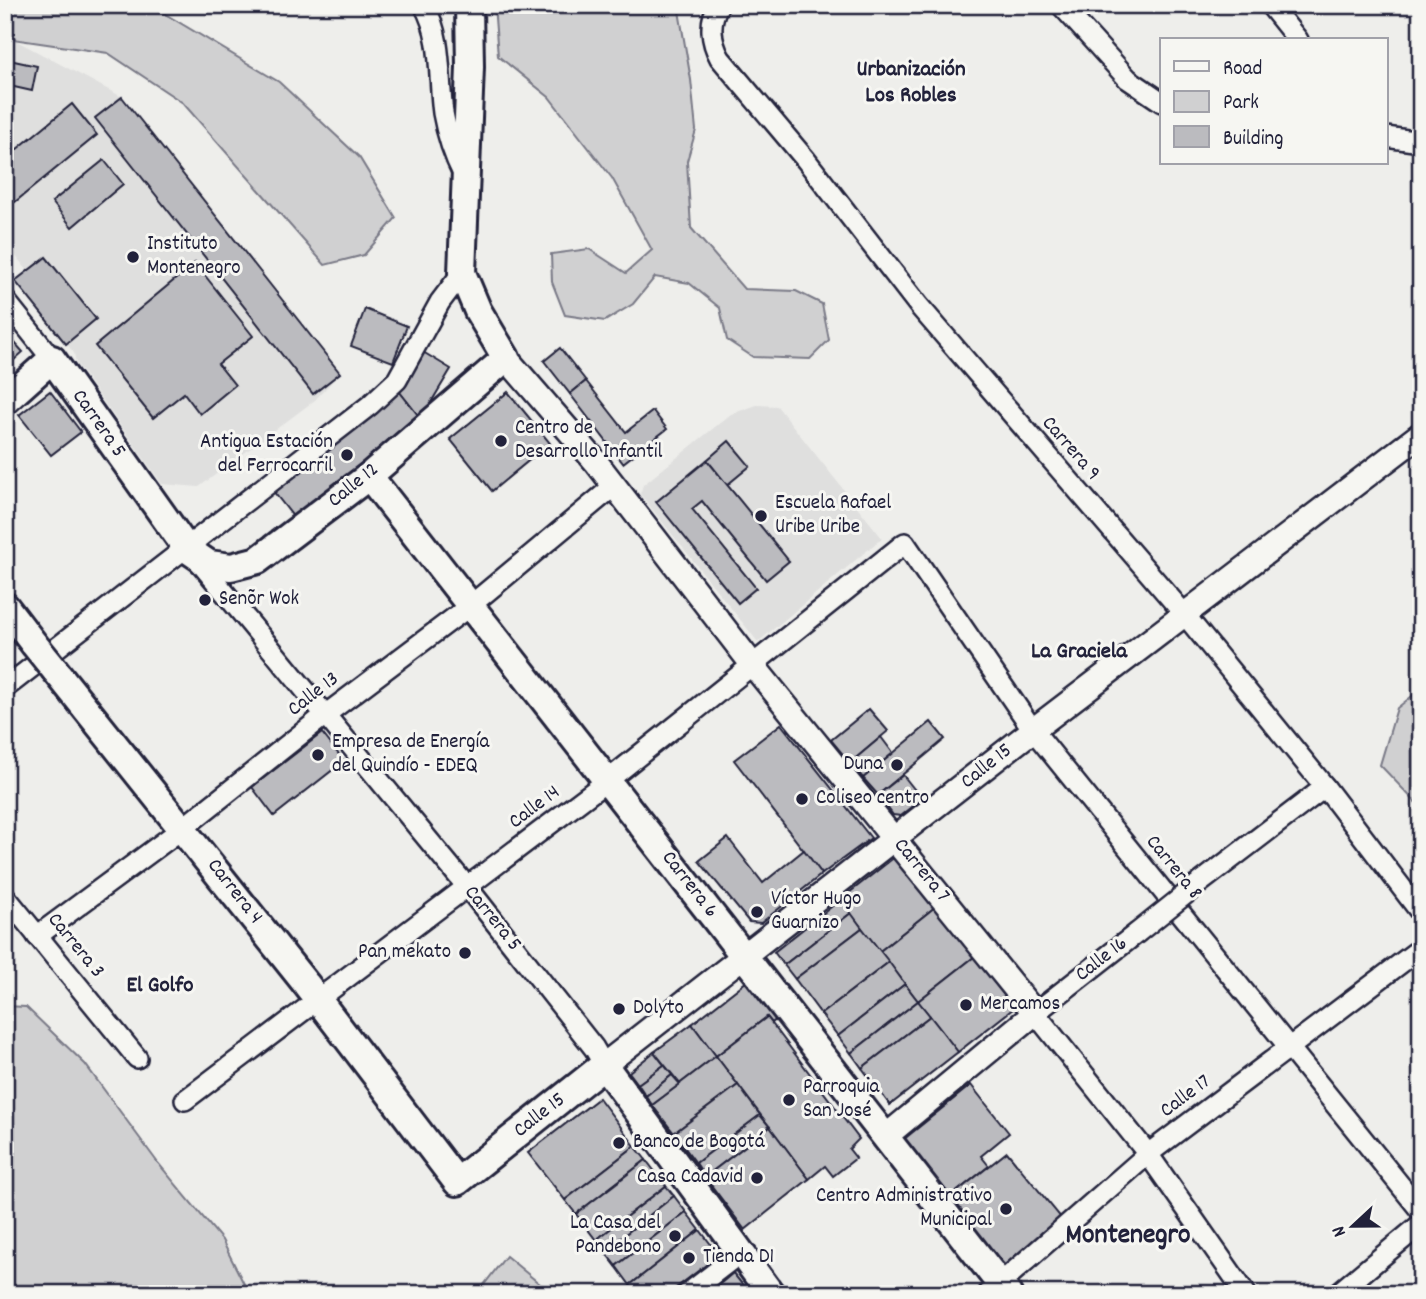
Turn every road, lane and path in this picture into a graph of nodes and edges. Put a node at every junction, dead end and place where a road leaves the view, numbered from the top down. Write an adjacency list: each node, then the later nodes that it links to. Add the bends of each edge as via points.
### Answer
1 (424, 5): 10 (street, via 441,57 443,113 452,151)
2 (469, 5): 10 (main road)
3 (719, 5): 23 (street, Carrera 9, via 712,32 720,58 928,316)
4 (1061, 5): 7 (street, via 1128,79)
5 (1270, 5): 6 (street)
6 (1296, 38)
7 (1160, 102)
8 (1388, 137): 9 (street)
9 (1421, 142)
10 (466, 180): 11 (main road)
11 (461, 272): 13 (main road); 20 (street, via 397,380)
12 (5, 300): 14 (street, Carrera 5)
13 (506, 358): 17 (main road, Calle 12); 18 (street, Carrera 7)
14 (52, 359): 15 (main road); 20 (main road, Carrera 5)
15 (5, 401)
16 (1421, 434): 23 (street, Calle 15)
17 (369, 476): 20 (main road, Calle 12, via 258,560 231,567 208,564); 21 (main road, Carrera 6)
18 (614, 486): 21 (street, Calle 13); 24 (street, Carrera 7)
19 (905, 543): 24 (street, Calle 14); 27 (street, Carrera 8)
20 (191, 553): 25 (street); 26 (street, Carrera 5)
21 (471, 605): 26 (street, Calle 13); 28 (main road, Carrera 6)
22 (5, 606): 30 (main road, Carrera 4, bridge)
23 (1185, 615): 27 (street, Calle 15); 29 (street, Carrera 9)
24 (752, 664): 28 (street, Calle 14); 31 (street, Carrera 7)
25 (5, 688)
26 (325, 715): 30 (street, Calle 13); 32 (street, Carrera 5)
27 (1033, 730): 31 (street, Calle 15); 40 (street, Carrera 8)
28 (607, 781): 32 (street, Calle 14); 37 (main road, Carrera 6)
29 (1325, 787): 34 (street, Carrera 9); 39 (street, Calle 16, bridge)
30 (183, 828): 35 (street, Calle 13); 38 (main road, Carrera 4)
31 (895, 840): 37 (street, Calle 15); 39 (street, Carrera 7)
32 (468, 888): 38 (street, Calle 14); 42 (street, Carrera 5)
33 (5, 896): 35 (street, Carrera 3)
34 (1421, 913)
35 (37, 936): 41 (street, Carrera 3)
36 (1421, 948): 40 (street, Calle 17)
37 (744, 956): 42 (street, Calle 15); 44 (main road, Carrera 6)
38 (319, 1000): 43 (street, Calle 14); 46 (main road, Carrera 4)
39 (1035, 1013): 44 (street, Calle 16); 45 (street, Carrera 7)
40 (1289, 1048): 45 (street, Calle 17); 47 (street, Carrera 8)
41 (137, 1058)
42 (604, 1065): 46 (main road, Calle 15); 49 (main road, Carrera 5)
43 (185, 1100)
44 (885, 1137): 50 (main road, Carrera 6)
45 (1148, 1154): 50 (street, Calle 17); 53 (street, Carrera 7)
46 (457, 1182)
47 (1421, 1210)
48 (1421, 1224): 54 (street)
49 (739, 1254): 51 (street); 52 (main road, Carrera 5)
50 (999, 1291)
51 (687, 1294)
52 (771, 1294)
53 (1247, 1294)
54 (1337, 1294)

